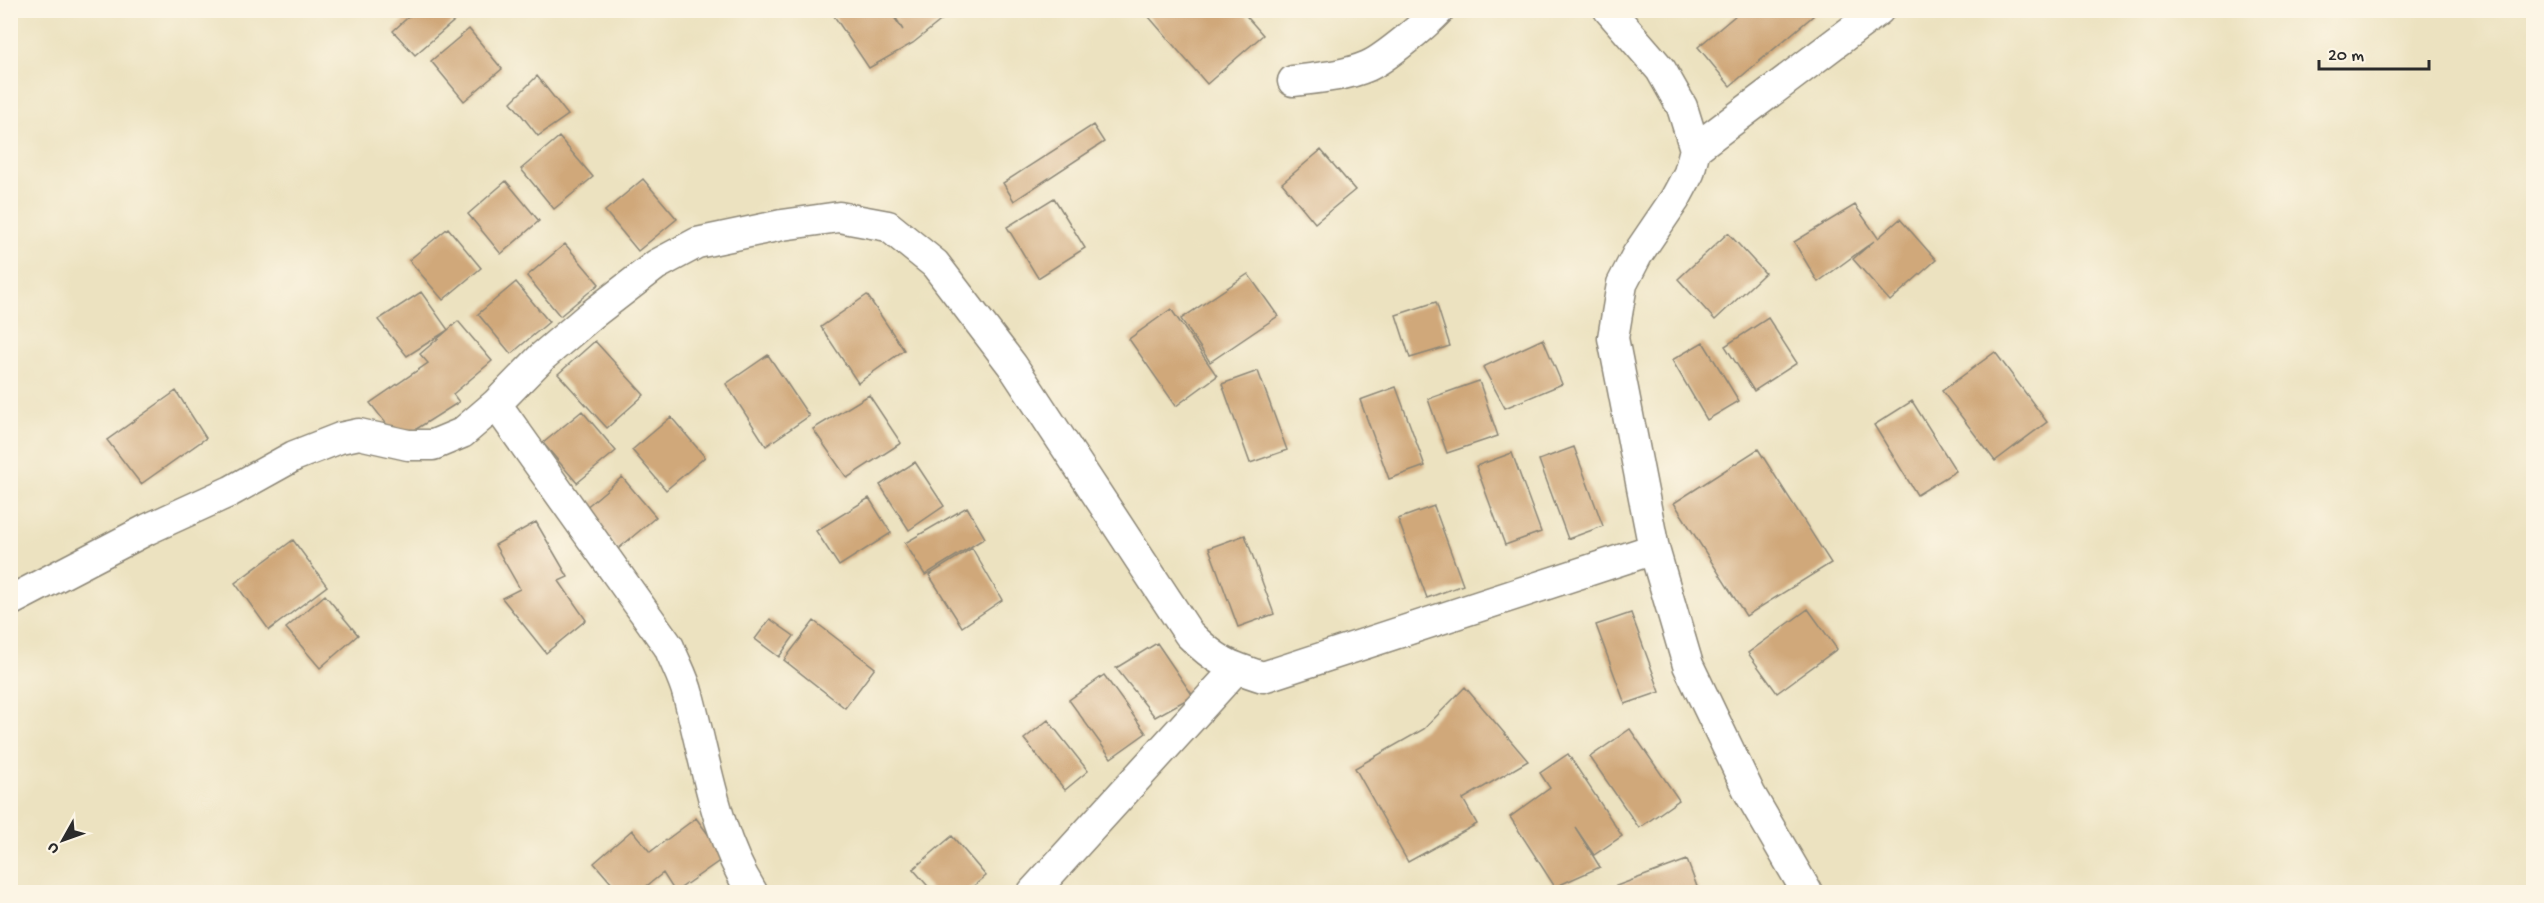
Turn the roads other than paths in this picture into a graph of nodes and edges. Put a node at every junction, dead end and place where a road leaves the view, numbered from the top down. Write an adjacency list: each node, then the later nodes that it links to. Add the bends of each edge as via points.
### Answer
1 (1439, 10): 4 (street, via 1370,66)
2 (1609, 10): 5 (street, via 1661,70 1682,107)
3 (1879, 10): 5 (street)
4 (1293, 81)
5 (1695, 148): 7 (street, via 1689,174 1622,284 1613,338)
6 (495, 404): 8 (street, via 462,433 433,445 408,446 358,434 294,456); 9 (street, via 590,316 656,265 697,243 839,217 888,226 935,264 1005,356 1190,634 1211,656); 10 (street, via 669,647 687,691 720,818)
7 (1654, 549): 9 (street, via 1263,678); 12 (street, via 1688,665 1750,794)
8 (10, 601)
9 (1236, 669): 11 (street)
10 (752, 892)
11 (1033, 892)
12 (1807, 892)

